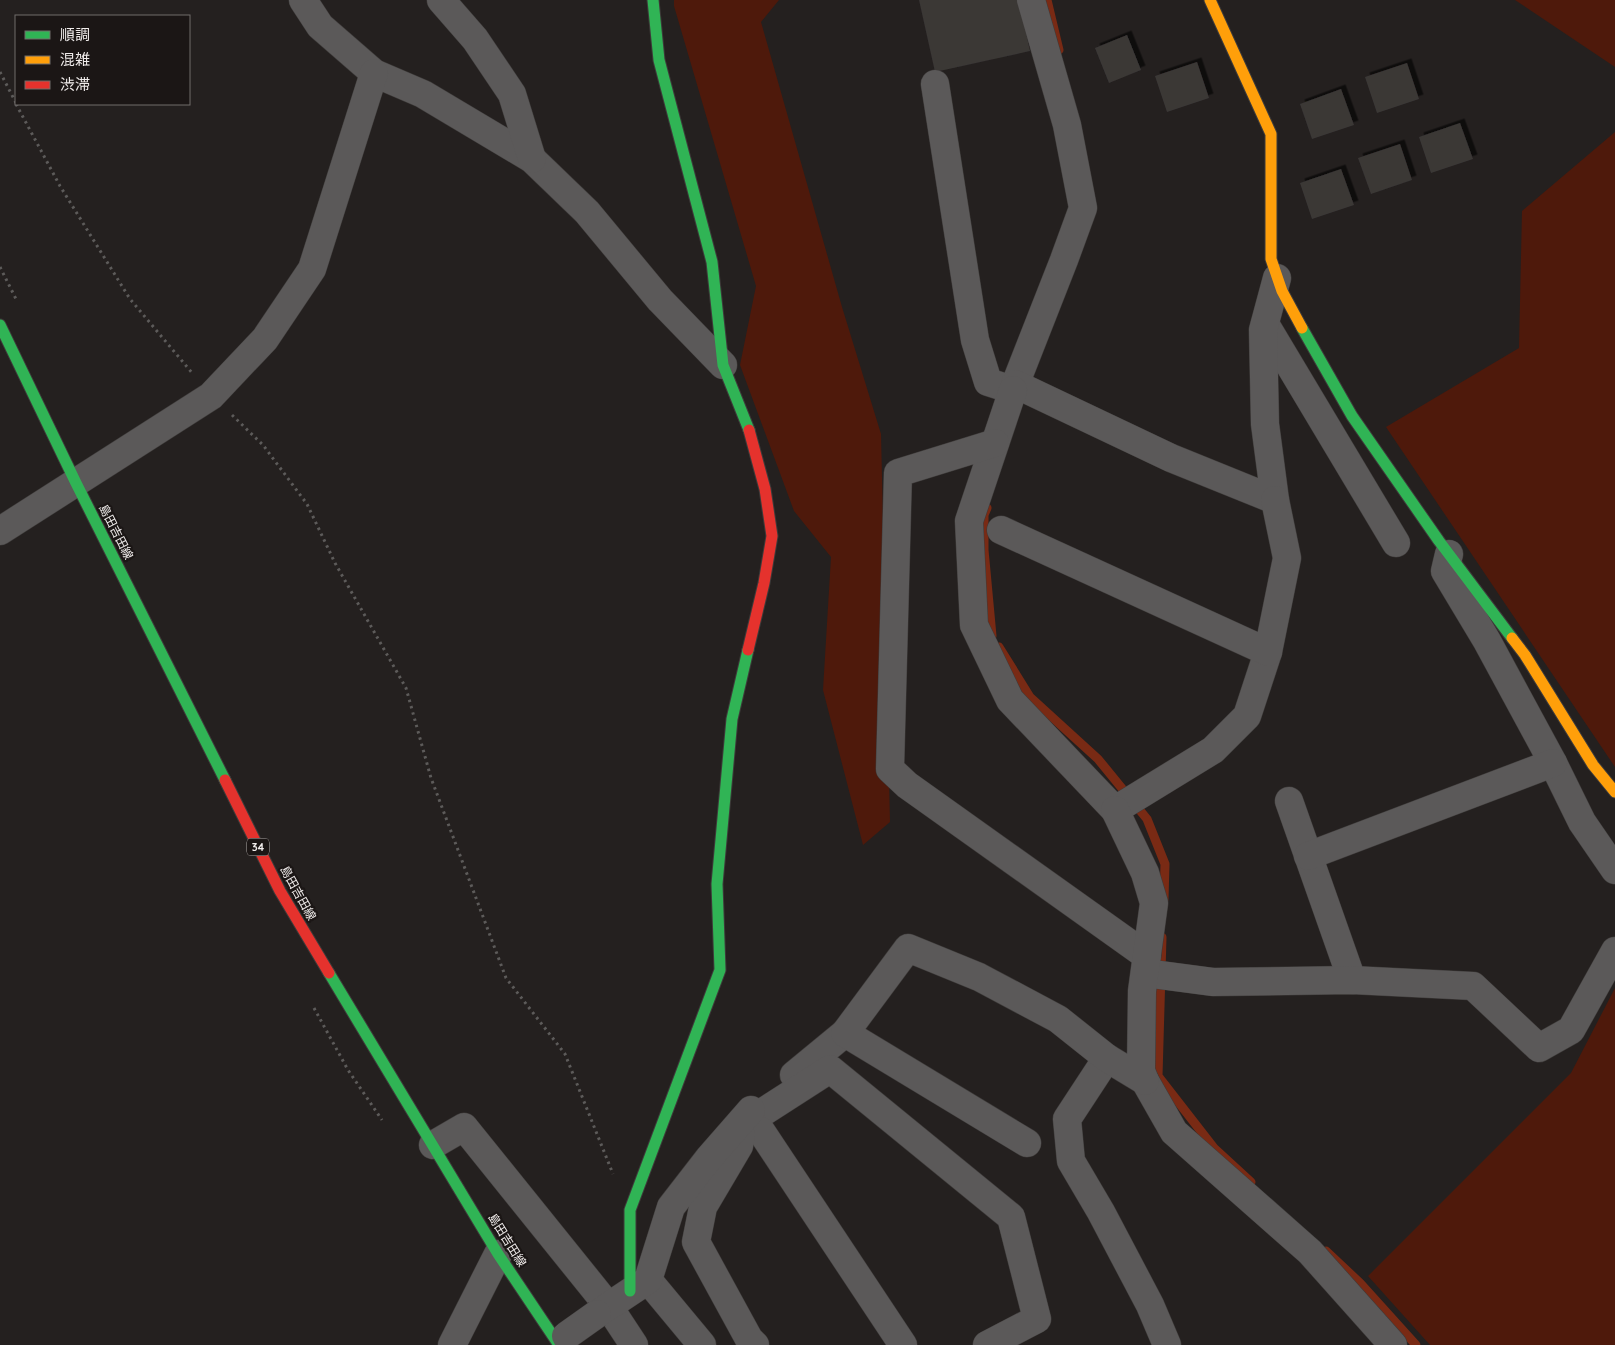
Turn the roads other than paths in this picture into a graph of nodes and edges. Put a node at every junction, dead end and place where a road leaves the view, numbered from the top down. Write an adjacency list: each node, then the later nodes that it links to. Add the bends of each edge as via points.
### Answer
1 (303, 0): 6 (street, via 320,26)
2 (441, 0): 8 (street, via 475,39 512,94)
3 (653, 0): 12 (street, via 659,60 712,262)
4 (1031, 0): 13 (street, via 1067,125 1083,208)
5 (1210, 0): 9 (street, via 1271,134 1270,259)
6 (374, 72): 8 (street, via 422,94); 15 (street, via 312,269 265,339 211,396)
7 (935, 84): 13 (street, via 975,340 988,382)
8 (532, 159): 12 (street, via 587,212 660,300)
9 (1277, 278): 10 (street); 20 (street, via 1352,416)
10 (1265, 324): 16 (street, via 1264,424); 19 (street)
11 (0, 325): 15 (street, 島田吉田線 / 34)
12 (723, 365): 38 (street, via 747,424 765,489 772,536 732,720 717,884 720,970 630,1210)
13 (1015, 386): 14 (street); 16 (street, via 1171,458)
14 (995, 443): 25 (street, via 969,521 974,625 1010,700); 29 (street, via 898,473 890,769)
15 (76, 483): 18 (street); 36 (street, 島田吉田線 / 34, via 280,891)
16 (1276, 500): 21 (street, via 1287,558)
17 (1001, 530): 21 (street)
18 (0, 531)
19 (1396, 544)
20 (1449, 554): 22 (street, via 1445,571); 23 (street, via 1525,655 1593,765)
21 (1268, 652): 25 (street, via 1247,716 1213,750)
22 (1553, 763): 26 (street); 27 (street, via 1582,822)
23 (1615, 792)
24 (1289, 801): 26 (street)
25 (1116, 809): 29 (street, via 1146,873 1154,903)
26 (1308, 856): 30 (street)
27 (1615, 870)
28 (1615, 952): 30 (street, via 1572,1030 1539,1048 1473,986)
29 (1146, 967): 30 (street, via 1180,978 1213,982); 33 (street, via 1142,991 1141,1070)
30 (1352, 980)
31 (845, 1033): 32 (street, via 908,948 979,977 1058,1019); 34 (street, via 752,1110); 35 (street)
32 (1107, 1058): 33 (street); 46 (street, via 1067,1118 1071,1161 1150,1305)
33 (1145, 1081): 47 (street, via 1174,1132 1310,1252)
34 (743, 1122): 38 (street, via 671,1207); 43 (street, via 739,1146 703,1206 696,1242); 44 (street, via 761,1131); 45 (street, via 830,1069 1011,1217 1037,1319)
35 (1027, 1143)
36 (433, 1146): 37 (street, 島田吉田線 / 34); 38 (street, via 464,1127)
37 (498, 1254): 39 (street, 島田吉田線 / 34); 40 (street)
38 (621, 1298): 39 (street, bridge); 41 (street); 42 (street)
39 (561, 1341)
40 (452, 1345)
41 (634, 1345)
42 (702, 1345)
43 (755, 1345)
44 (903, 1345)
45 (987, 1345)
46 (1167, 1345)
47 (1393, 1345)

